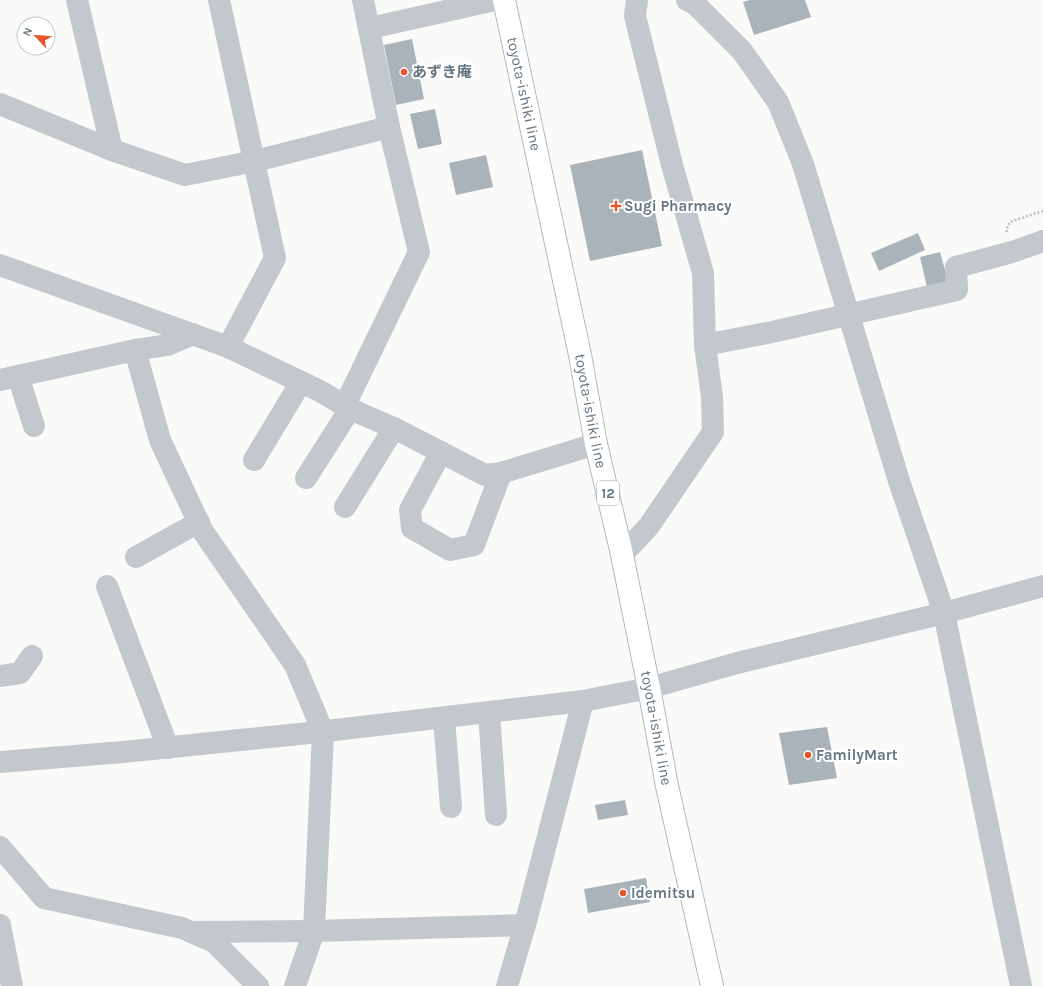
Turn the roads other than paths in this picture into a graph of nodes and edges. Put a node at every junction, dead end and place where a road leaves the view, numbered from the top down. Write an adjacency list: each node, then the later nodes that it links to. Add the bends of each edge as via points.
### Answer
1 (77, 0): 11 (street)
2 (219, 0): 12 (street)
3 (363, 0): 8 (street)
4 (495, 0): 8 (street)
5 (504, 0): 25 (main road, toyota-ishiki line / 12, via 580,355)
6 (637, 0): 17 (street, via 635,16 672,165 704,272)
7 (695, 1): 15 (street, via 742,51 778,102 803,164)
8 (370, 28): 10 (street)
9 (0, 104): 11 (street)
10 (389, 127): 12 (street); 22 (street, via 419,252)
11 (112, 150): 12 (street, via 186,175)
12 (254, 161): 18 (street, via 275,258)
13 (1043, 241): 15 (street, via 956,267 957,290)
14 (0, 265): 16 (street)
15 (849, 315): 17 (street); 36 (street)
16 (193, 334): 18 (street); 19 (street, via 167,345)
17 (705, 346): 32 (street, via 712,397 712,432 649,526)
18 (228, 347): 21 (street)
19 (135, 350): 20 (street); 31 (street, via 160,440)
20 (9, 378): 23 (street)
21 (301, 382): 22 (street); 27 (street)
22 (347, 407): 24 (street); 29 (street)
23 (34, 426)
24 (394, 428): 26 (street); 30 (street)
25 (596, 444): 28 (street); 32 (main road, toyota-ishiki line / 12)
26 (441, 452): 28 (street, via 485,475); 28 (street, via 410,510 412,528 450,550 474,545)
27 (254, 460)
28 (501, 473)
29 (306, 478)
30 (345, 507)
31 (199, 522): 33 (street); 43 (street, via 295,664)
32 (622, 555): 39 (main road, toyota-ishiki line / 12)
33 (136, 556)
34 (106, 586): 44 (street)
35 (1043, 586): 36 (street)
36 (944, 614): 39 (street, via 737,663); 58 (street)
37 (32, 656): 38 (street, via 20,673)
38 (0, 676)
39 (649, 688): 40 (street); 57 (main road, toyota-ishiki line / 12, via 667,786)
40 (583, 701): 41 (street); 50 (street)
41 (488, 712): 42 (street); 47 (street)
42 (444, 718): 43 (street); 46 (street)
43 (323, 732): 44 (street); 51 (street)
44 (168, 748): 45 (street)
45 (0, 762)
46 (451, 807)
47 (496, 815)
48 (0, 848): 52 (street, via 44,898)
49 (0, 925): 53 (street)
50 (525, 925): 51 (street); 56 (street)
51 (314, 931): 52 (street); 55 (street)
52 (191, 932): 54 (street, via 214,942)
53 (12, 986)
54 (258, 986)
55 (295, 986)
56 (507, 986)
57 (712, 986)
58 (1021, 986)

